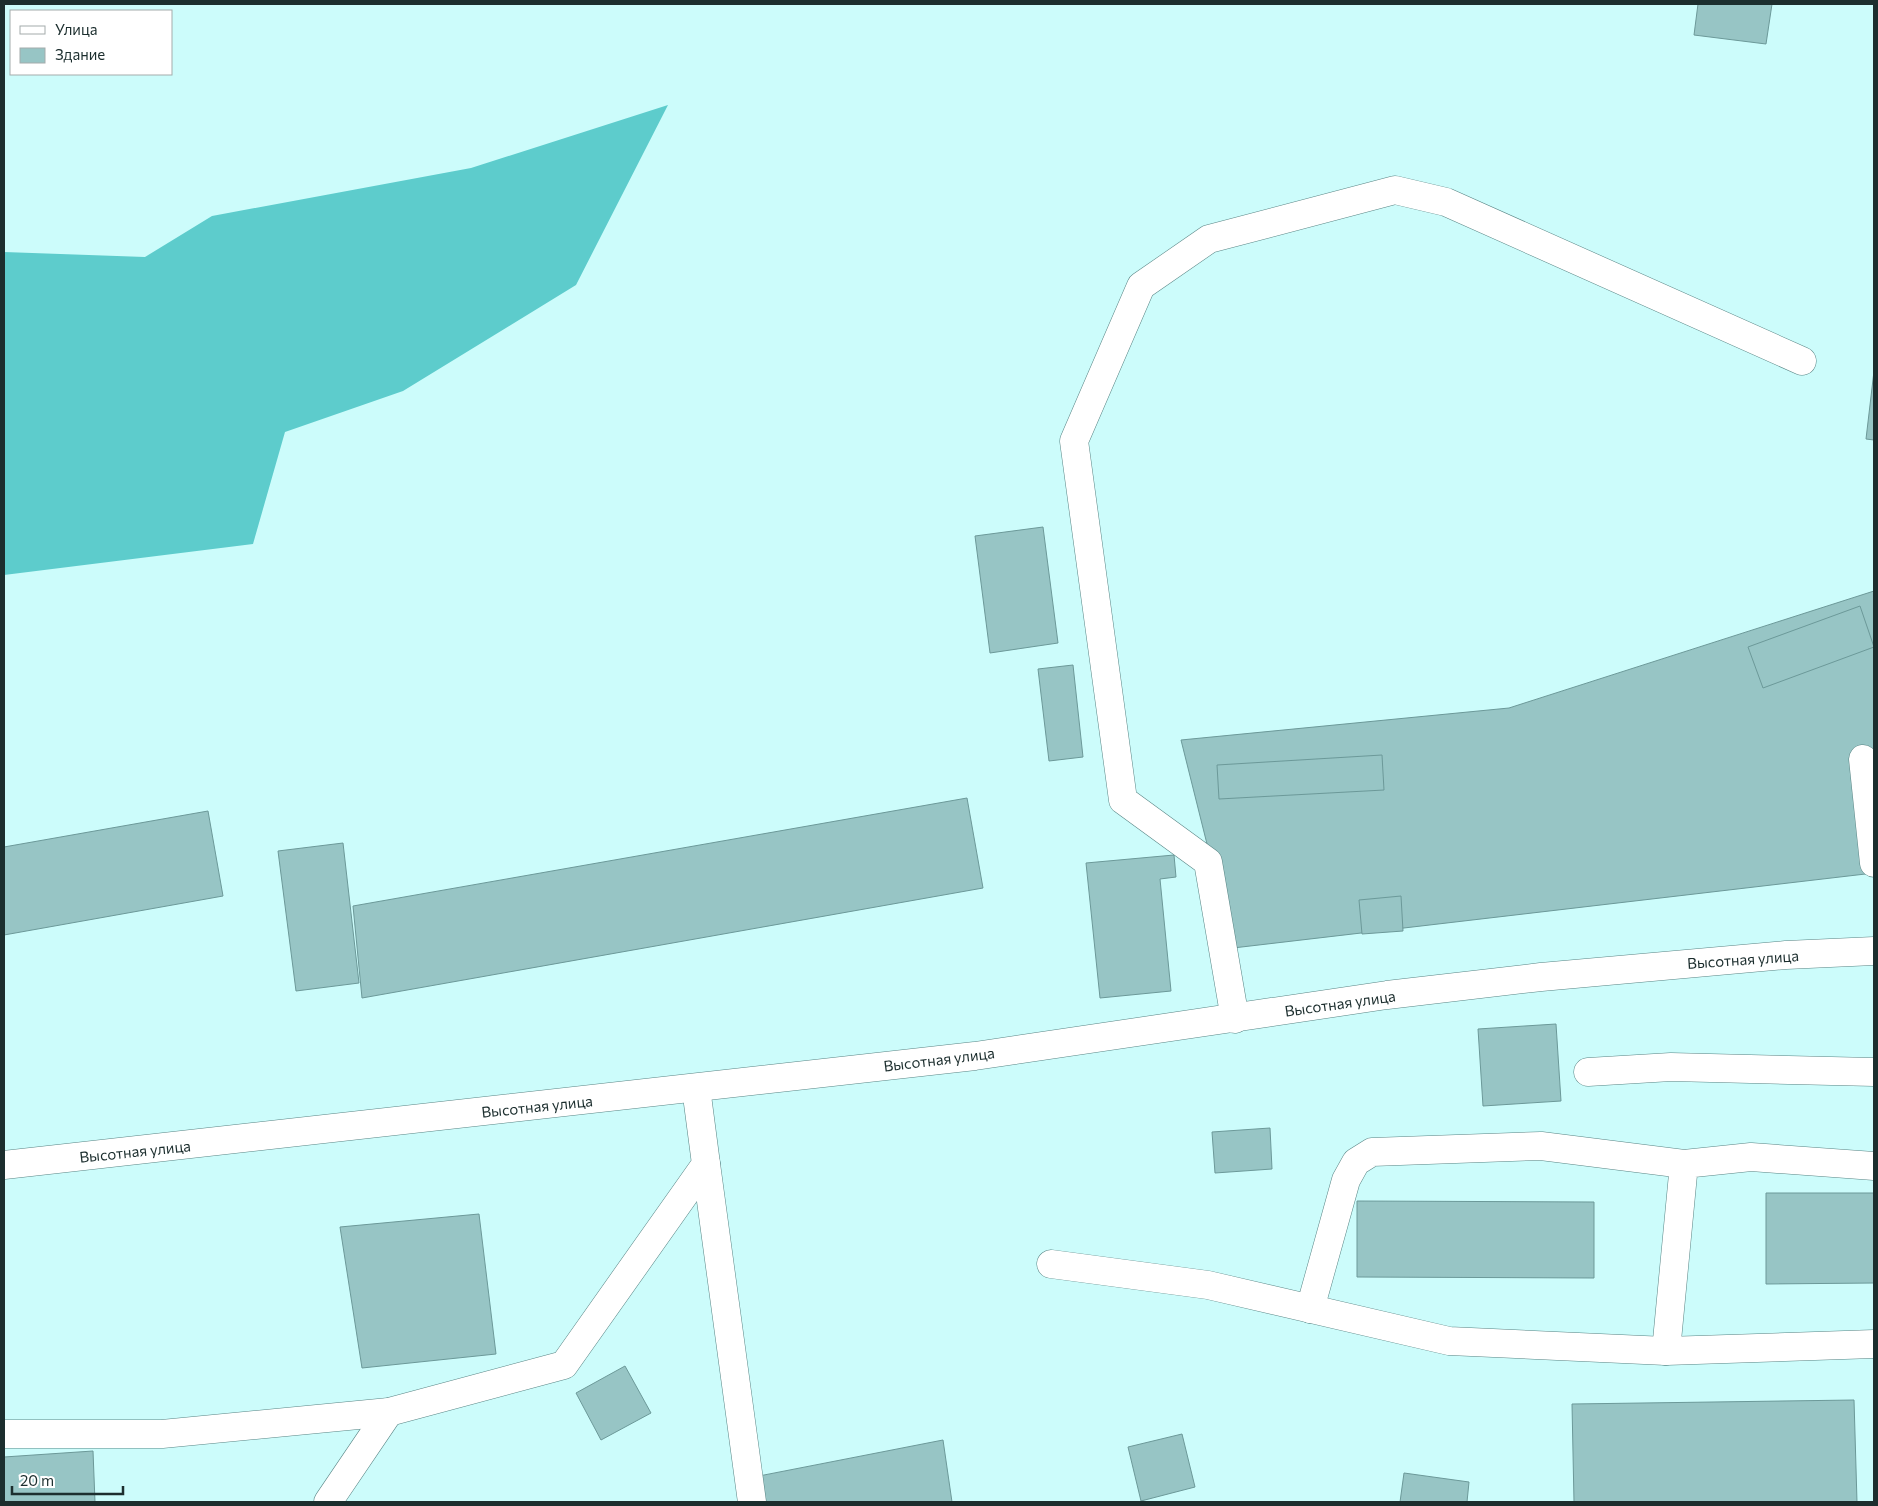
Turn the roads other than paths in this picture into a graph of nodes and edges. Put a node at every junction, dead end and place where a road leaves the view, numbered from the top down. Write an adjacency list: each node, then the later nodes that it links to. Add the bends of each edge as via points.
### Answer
1 (1802, 360): 5 (street, via 1446,202 1395,190 1209,239 1141,286 1074,441 1123,800 1208,862)
2 (1863, 759): 3 (street)
3 (1874, 863)
4 (1874, 951): 5 (street, Высотная улица, via 1776,956 1541,977)
5 (1235, 1019): 8 (street, Высотная улица, via 975,1056)
6 (1588, 1072): 7 (street, via 1671,1067)
7 (1874, 1072)
8 (696, 1088): 9 (street); 11 (street, Высотная улица)
9 (706, 1164): 17 (street, via 564,1365); 20 (street)
10 (1684, 1164): 12 (street, via 1751,1157); 14 (street, via 1541,1146 1372,1152 1356,1162 1346,1180); 16 (street)
11 (4, 1166)
12 (1874, 1166)
13 (1051, 1264): 14 (street, via 1208,1286)
14 (1310, 1309): 16 (street, via 1449,1341)
15 (1874, 1344): 16 (street)
16 (1666, 1351)
17 (389, 1412): 18 (street, via 162,1434); 19 (street)
18 (4, 1434)
19 (328, 1502)
20 (752, 1502)

